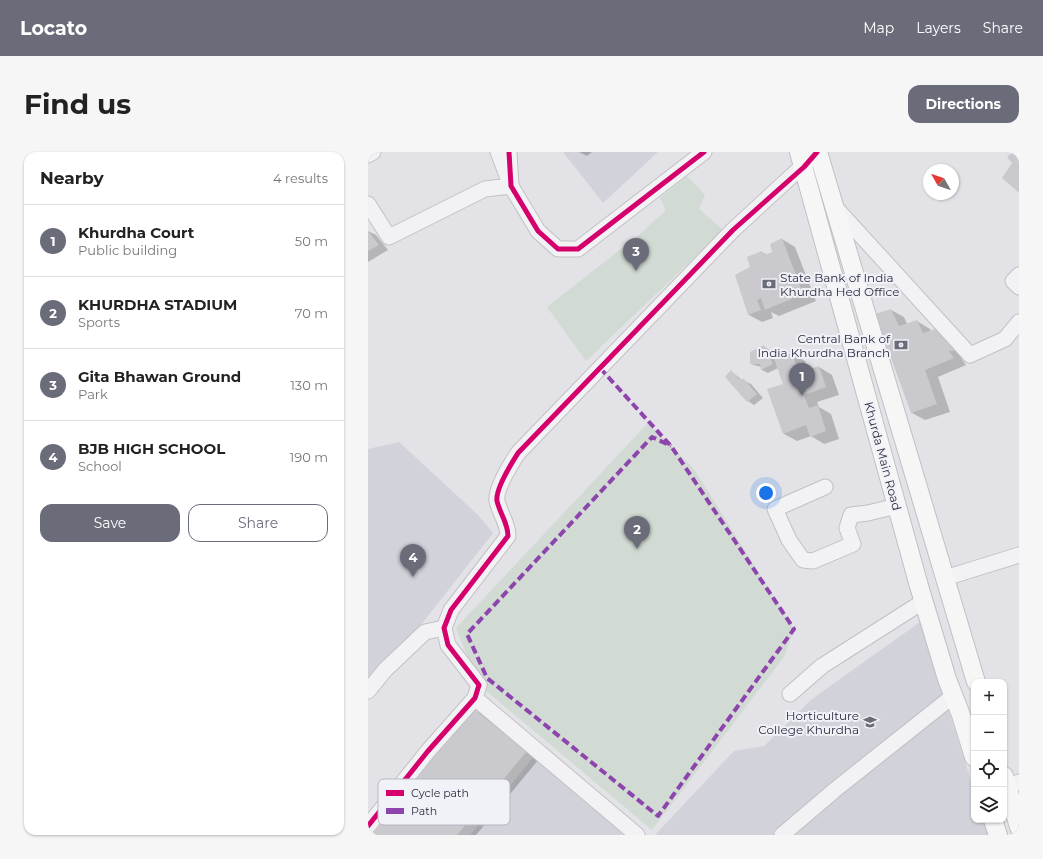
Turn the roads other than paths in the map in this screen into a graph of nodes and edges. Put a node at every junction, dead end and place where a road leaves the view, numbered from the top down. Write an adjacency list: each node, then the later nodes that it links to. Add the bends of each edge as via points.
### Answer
1 (373, 152): 6 (street)
2 (498, 152): 8 (street)
3 (509, 152): 8 (street)
4 (704, 152): 8 (street, via 578,249 558,249 538,231)
5 (817, 152): 7 (street); 10 (main road, Khurda Main Road)
6 (368, 155)
7 (801, 160): 15 (main road, Khurda Main Road); 19 (street, via 518,453 505,474 497,500 508,527 508,536 451,610)
8 (511, 186): 9 (street, via 485,190 389,237)
9 (368, 204)
10 (834, 206): 13 (street, via 970,355 1005,339); 17 (main road, Khurda Main Road)
11 (1019, 275): 12 (street, via 1013,281)
12 (1019, 287)
13 (1019, 322)
14 (825, 487): 15 (street, via 775,509 789,540 803,560 813,561 853,544 847,528 851,515)
15 (897, 506): 18 (main road, Khurda Main Road)
16 (1019, 555): 17 (street)
17 (945, 578): 20 (main road, Khurda Main Road)
18 (924, 601): 22 (street, via 822,666); 23 (main road, Khurda Main Road)
19 (444, 628): 21 (street, via 424,632 385,670); 24 (street, via 448,645 479,685)
20 (975, 679)
21 (368, 691)
22 (790, 694)
23 (953, 696): 25 (main road, Khurda Main Road); 33 (street)
24 (475, 698): 26 (street); 32 (street)
25 (972, 751)
26 (404, 779)
27 (1009, 783): 31 (main road)
28 (378, 809): 29 (street)
29 (371, 817)
30 (994, 823): 34 (main road)
31 (1019, 826)
32 (637, 835)
33 (782, 835)
34 (998, 835)

